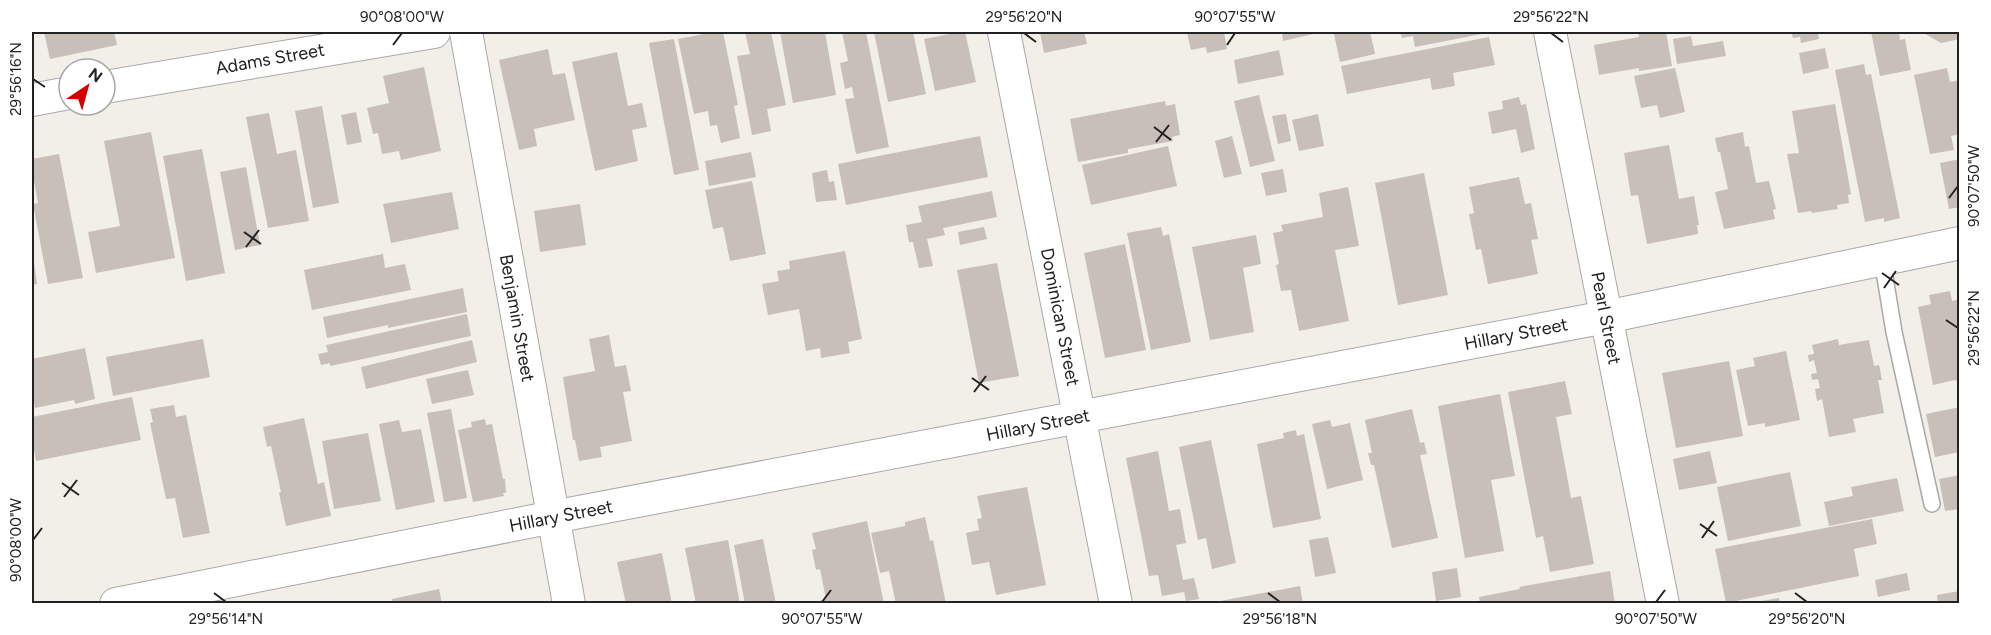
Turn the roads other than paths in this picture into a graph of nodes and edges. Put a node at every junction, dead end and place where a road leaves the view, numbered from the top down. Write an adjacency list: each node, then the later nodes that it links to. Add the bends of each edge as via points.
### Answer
1 (434, 32): 5 (street, Adams Street)
2 (466, 32): 13 (street, Benjamin Street)
3 (1004, 32): 11 (street, Dominican Street)
4 (1550, 32): 10 (street, Pearl Street)
5 (117, 85)
6 (57, 95): 7 (street)
7 (32, 100)
8 (1959, 243): 9 (street, Hillary Street)
9 (1882, 259): 10 (street, Hillary Street); 12 (lane)
10 (1606, 317): 11 (street, Hillary Street); 17 (street, Pearl Street)
11 (1079, 417): 13 (street, Hillary Street); 16 (street, Dominican Street)
12 (1932, 504)
13 (553, 517): 14 (street, Hillary Street); 15 (street, Benjamin Street)
14 (116, 603)
15 (568, 603)
16 (1116, 603)
17 (1663, 603)

